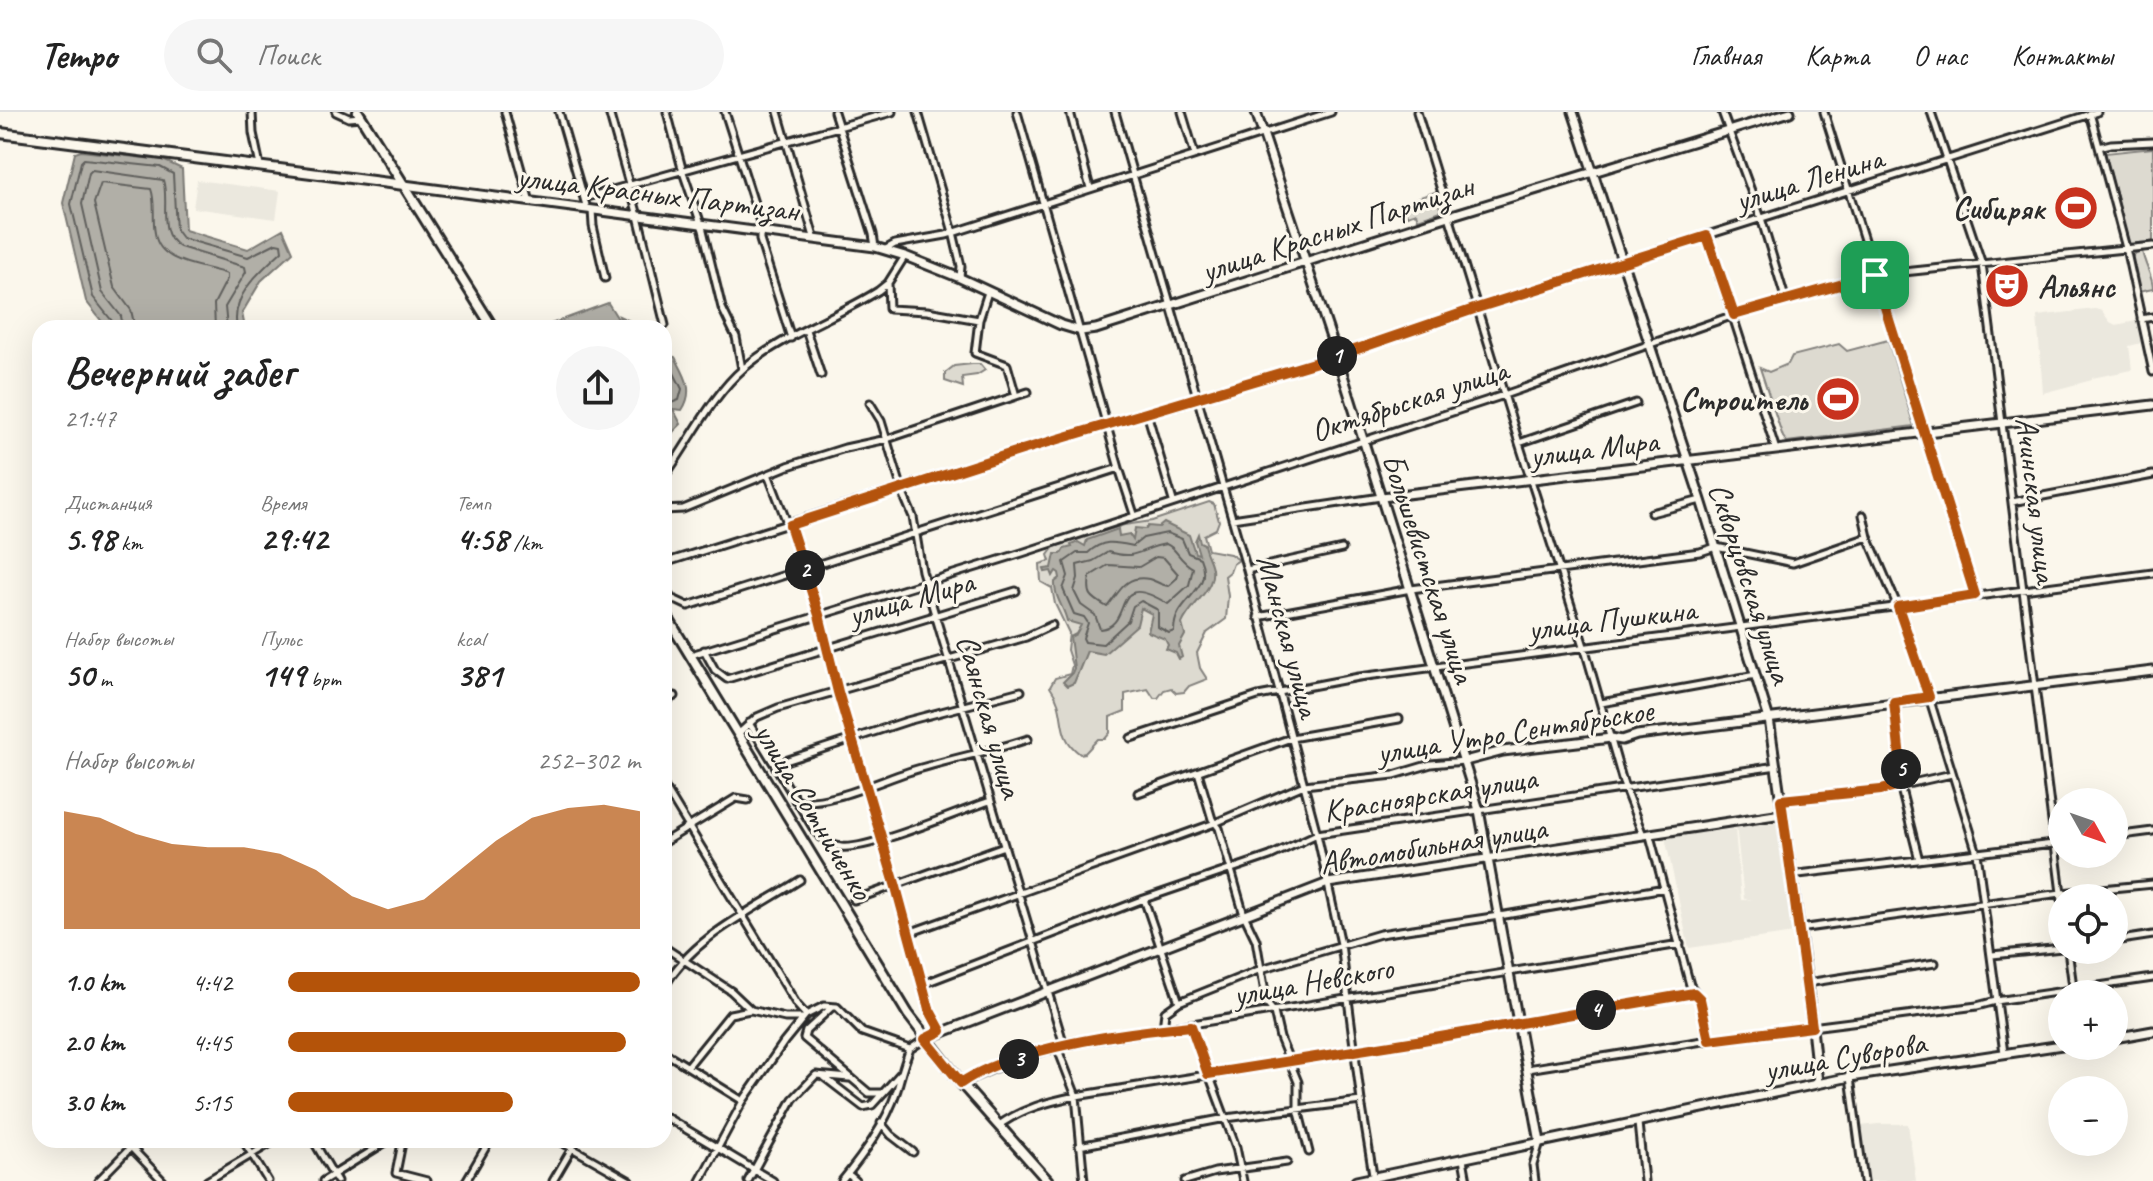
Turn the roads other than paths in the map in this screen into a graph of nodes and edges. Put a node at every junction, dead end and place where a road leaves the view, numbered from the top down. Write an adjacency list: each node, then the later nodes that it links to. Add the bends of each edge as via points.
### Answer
1 (252, 112): 36 (street)
2 (336, 112): 25 (street, via 349,118)
3 (505, 112): 45 (street)
4 (559, 112): 44 (street)
5 (609, 112): 41 (street)
6 (667, 112): 37 (street)
7 (725, 112): 34 (street)
8 (778, 112): 31 (street)
9 (834, 112): 26 (street)
10 (892, 112): 26 (street)
11 (918, 112): 53 (street)
12 (1017, 112): 46 (street)
13 (1070, 112): 42 (street)
14 (1115, 112): 39 (street, Манская улица)
15 (1182, 112): 33 (street)
16 (1256, 112): 29 (street, Большевистская улица)
17 (1331, 112): 29 (street)
18 (1417, 112): 49 (street)
19 (1573, 112): 38 (street, Скворцовская улица)
20 (1722, 112): 27 (street)
21 (1790, 112): 27 (street, улица Красных Партизан)
22 (1824, 112): 43 (street)
23 (1931, 112): 35 (street, Ачинская улица)
24 (2092, 113): 32 (street); 35 (street, улица Ленина)
25 (360, 115): 40 (main road)
26 (839, 127): 31 (street); 57 (street)
27 (1728, 131): 38 (street, улица Красных Партизан); 50 (street)
28 (0, 133): 36 (main road)
29 (1263, 133): 33 (street); 61 (street, Большевистская улица)
30 (2153, 142): 32 (street)
31 (787, 143): 34 (street); 55 (street)
32 (2099, 147): 58 (street)
33 (1195, 155): 39 (street)
34 (739, 156): 37 (street); 52 (street)
35 (1949, 159): 43 (street, улица Ленина); 63 (street, Ачинская улица)
36 (260, 167): 40 (main road)
37 (683, 172): 41 (street); 51 (street)
38 (1592, 173): 49 (street, улица Красных Партизан); 62 (street, Скворцовская улица)
39 (1134, 175): 42 (street); 70 (street, Манская улица)
40 (404, 185): 45 (street, улица Красных Партизан); 75 (main road)
41 (630, 186): 44 (street); 48 (street)
42 (1090, 188): 46 (street)
43 (1849, 192): 50 (street, улица Ленина); 64 (street)
44 (584, 198): 47 (street)
45 (530, 202): 47 (street, улица Красных Партизан)
46 (1043, 203): 53 (street); 79 (street)
47 (590, 210): 48 (street, улица Красных Партизан); 65 (street)
48 (638, 216): 51 (street, улица Красных Партизан); 76 (street)
49 (1449, 216): 61 (street, улица Красных Партизан); 71 (street)
50 (1761, 218): 54 (street, улица Ленина); 69 (street)
51 (700, 223): 52 (street, улица Красных Партизан); 83 (street)
52 (761, 231): 55 (street, улица Красных Партизан); 80 (street)
53 (953, 232): 59 (street); 66 (street)
54 (1707, 236): 62 (street, улица Ленина); 72 (street)
55 (814, 237): 57 (street, улица Красных Партизан)
56 (2153, 246): 58 (street, Октябрьская улица)
57 (875, 247): 59 (street, улица Красных Партизан)
58 (2126, 248): 63 (street, Октябрьская улица); 74 (street)
59 (886, 249): 60 (street, улица Красных Партизан)
60 (905, 256): 66 (street, улица Красных Партизан); 67 (street)
61 (1305, 263): 70 (street, улица Красных Партизан); 82 (street, Большевистская улица)
62 (1621, 264): 71 (street, улица Ленина); 81 (street, Скворцовская улица)
63 (1982, 264): 64 (street, Октябрьская улица); 94 (street, Ачинская улица)
64 (1875, 275): 69 (street, Октябрьская улица); 96 (street)
65 (605, 278)
66 (960, 278): 68 (street, улица Красных Партизан)
67 (888, 283): 77 (street, via 889,309); 78 (street)
68 (988, 292): 77 (street); 79 (street, улица Красных Партизан)
69 (1786, 301): 72 (street, Октябрьская улица)
70 (1170, 306): 79 (street, улица Красных Партизан); 89 (street, Манская улица)
71 (1477, 308): 82 (street, улица Ленина); 87 (street)
72 (1734, 315): 81 (street, Октябрьская улица); 100 (street)
73 (2153, 317): 74 (street)
74 (2141, 319): 84 (street)
75 (488, 320)
76 (664, 320)
77 (979, 320): 88 (street, via 975,353 1007,365)
78 (806, 330): 80 (street); 85 (street)
79 (1081, 331): 95 (street)
80 (791, 338): 83 (street)
81 (1650, 345): 87 (street, Октябрьская улица); 101 (street, Скворцовская улица)
82 (1337, 356): 89 (street, улица Ленина); 98 (street, Большевистская улица)
83 (742, 369): 102 (street)
84 (2153, 372)
85 (821, 375)
86 (1028, 392): 88 (street)
87 (1504, 395): 98 (street, Октябрьская улица); 99 (street)
88 (1016, 396): 97 (street)
89 (1196, 397): 93 (street, улица Ленина); 107 (street, Манская улица)
90 (870, 403): 97 (street, Саянская улица)
91 (1636, 403): 99 (street)
92 (2153, 405): 94 (street, улица Мира)
93 (1147, 413): 95 (street, улица Ленина); 111 (street)
94 (2003, 423): 96 (street, улица Мира); 112 (street, Ачинская улица)
95 (1108, 425): 103 (street); 108 (street, улица Ленина)
96 (1924, 432): 100 (street, улица Мира); 132 (street)
97 (887, 439): 104 (street); 108 (street, Саянская улица)
98 (1363, 441): 107 (street, Октябрьская улица); 109 (street, Большевистская улица)
99 (1519, 443): 106 (street)
100 (1776, 450): 101 (street, улица Мира)
101 (1687, 461): 106 (street, улица Мира); 110 (street, Скворцовская улица)
102 (672, 465)
103 (1119, 468): 115 (street); 119 (street)
104 (768, 474): 113 (street); 118 (street)
105 (2153, 475): 112 (street)
106 (1530, 479): 109 (street, улица Мира); 126 (street)
107 (1222, 486): 111 (street, Октябрьская улица); 117 (street, Манская улица)
108 (903, 489): 118 (street, улица Ленина); 119 (street, Саянская улица)
109 (1382, 497): 117 (street, улица Мира); 129 (street, Большевистская улица)
110 (1701, 500): 114 (street); 121 (street, Скворцовская улица)
111 (1173, 501): 115 (street, Октябрьская улица)
112 (2012, 502): 130 (street, Ачинская улица)
113 (672, 510)
114 (1651, 513)
115 (1134, 514): 128 (street, Октябрьская улица)
116 (1863, 515): 120 (street)
117 (1232, 519): 125 (street, Манская улица)
118 (790, 525): 123 (street, улица Ленина); 124 (street)
119 (917, 534): 124 (street); 128 (street, Саянская улица)
120 (1868, 537): 121 (street, via 1793,563); 134 (street)
121 (1716, 547): 126 (street); 140 (street, Скворцовская улица)
122 (1342, 549): 125 (street)
123 (672, 561)
124 (804, 569): 133 (street, via 688,606); 136 (street)
125 (1247, 570): 137 (street, Манская улица)
126 (1559, 571): 129 (street); 141 (street)
127 (2153, 573): 130 (street, улица Пушкина)
128 (926, 581): 135 (street, Саянская улица); 136 (street, Октябрьская улица)
129 (1411, 589): 137 (street); 146 (street, Большевистская улица)
130 (2024, 590): 132 (street, улица Пушкина); 149 (street, Ачинская улица)
131 (1016, 591): 135 (street, улица Мира)
132 (1975, 595): 134 (street, улица Пушкина)
133 (672, 598)
134 (1898, 607): 140 (street, улица Пушкина); 155 (street)
135 (935, 614): 142 (street, улица Мира); 145 (street, Саянская улица)
136 (819, 615): 142 (street); 143 (street, Октябрьская улица)
137 (1258, 617): 152 (street, Манская улица)
138 (672, 625): 144 (main road, улица Сотниченко)
139 (1052, 625): 145 (street)
140 (1742, 627): 141 (street, улица Пушкина); 148 (street, Скворцовская улица)
141 (1584, 646): 146 (street, улица Пушкина); 157 (street)
142 (827, 647): 143 (street, улица Мира, via 727,679); 151 (street)
143 (704, 650): 144 (street, Октябрьская улица)
144 (691, 655): 162 (main road, улица Сотниченко)
145 (950, 658): 151 (street); 158 (street, Саянская улица)
146 (1436, 668): 152 (street, улица Пушкина); 169 (street, Большевистская улица)
147 (2153, 671): 149 (street, улица Утро Сентябрьское)
148 (1756, 675): 157 (street); 160 (street, Скворцовская улица)
149 (2036, 684): 155 (street, улица Утро Сентябрьское); 177 (street, Ачинская улица)
150 (1021, 691): 158 (street)
151 (838, 692): 161 (street, via 778,708); 167 (street)
152 (1278, 692): 163 (street, улица Пушкина); 164 (street, Манская улица)
153 (675, 696): 154 (street)
154 (672, 697)
155 (1929, 697): 156 (street, улица Утро Сентябрьское); 173 (street)
156 (1894, 702): 160 (street, улица Утро Сентябрьское); 175 (street)
157 (1601, 703): 165 (street)
158 (964, 706): 167 (street); 168 (street, Саянская улица)
159 (1399, 719): 164 (street)
160 (1769, 719): 165 (street, улица Утро Сентябрьское); 171 (street, Скворцовская улица)
161 (749, 723): 162 (street); 170 (street)
162 (739, 733): 253 (main road, улица Сотниченко)
163 (1131, 738)
164 (1291, 738): 172 (street); 174 (street, Манская улица)
165 (1611, 738): 169 (street, улица Утро Сентябрьское); 178 (street)
166 (1028, 739): 168 (street)
167 (852, 740): 170 (street); 176 (street)
168 (977, 753): 176 (street); 184 (street, Саянская улица)
169 (1465, 761): 174 (street, улица Утро Сентябрьское); 185 (street, Большевистская улица)
170 (776, 764): 182 (street)
171 (1777, 766): 178 (street, Красноярская улица); 183 (street, Скворцовская улица)
172 (1198, 772): 179 (street); 187 (street)
173 (1952, 774): 175 (street); 197 (street)
174 (1304, 785): 187 (street, улица Утро Сентябрьское); 190 (street, Манская улица)
175 (1900, 785): 183 (street); 199 (street)
176 (865, 787): 182 (street); 194 (street)
177 (2050, 788)
178 (1625, 789): 185 (street, Красноярская улица); 192 (street)
179 (1138, 793)
180 (672, 799): 188 (street)
181 (748, 800): 188 (street, via 736,798)
182 (795, 800): 194 (street, via 828,843 849,848)
183 (1781, 800): 186 (street, Скворцовская улица)
184 (990, 801): 194 (street); 196 (street, Саянская улица)
185 (1479, 810): 190 (street, Красноярская улица); 198 (street, Большевистская улица)
186 (1782, 814): 192 (street, Автомобильная улица); 201 (street, Скворцовская улица)
187 (1215, 823): 200 (street); 208 (street, улица Утро Сентябрьское)
188 (689, 827): 193 (street); 214 (street)
189 (2153, 831): 191 (street)
190 (1317, 834): 200 (street, Красноярская улица); 203 (street, Манская улица)
191 (2128, 834)
192 (1647, 835): 198 (street, Автомобильная улица); 207 (street)
193 (672, 837)
194 (881, 839): 206 (street)
195 (2048, 845): 197 (street)
196 (1004, 846): 206 (street); 208 (street, Саянская улица)
197 (1977, 853): 199 (street); 212 (street)
198 (1489, 860): 203 (street, Автомобильная улица); 215 (street, Большевистская улица)
199 (1919, 860): 201 (street)
200 (1231, 868): 210 (street, Красноярская улица); 213 (street)
201 (1790, 875): 216 (street, Скворцовская улица)
202 (800, 880): 214 (street)
203 (1328, 883): 213 (street, Автомобильная улица); 221 (street, Манская улица)
204 (2153, 884): 205 (street)
205 (2128, 886)
206 (896, 887): 211 (street); 217 (street)
207 (1665, 888): 215 (street); 222 (street)
208 (1017, 895): 217 (street, улица Утро Сентябрьское); 220 (street, Саянская улица)
209 (2048, 895): 212 (street)
210 (1144, 899): 220 (street, Красноярская улица); 223 (street)
211 (854, 900)
212 (1984, 904): 216 (street); 226 (street)
213 (1244, 915): 223 (street, Автомобильная улица); 229 (street)
214 (743, 916): 227 (street); 245 (street)
215 (1499, 916): 221 (street); 230 (street, Большевистская улица)
216 (1799, 929): 234 (street, Скворцовская улица)
217 (909, 933): 235 (street)
218 (2153, 935): 219 (street)
219 (2128, 939)
220 (1032, 942): 235 (street, Красноярская улица); 236 (street, Саянская улица)
221 (1341, 944): 229 (street); 239 (street, Манская улица)
222 (1680, 944): 230 (street, улица Невского); 237 (street)
223 (1159, 947): 236 (street, Автомобильная улица); 241 (street)
224 (2048, 949): 226 (street)
225 (672, 952): 227 (street)
226 (1992, 955): 240 (street)
227 (684, 959): 231 (street); 243 (street)
228 (1935, 963): 234 (street)
229 (1261, 969): 241 (street); 244 (street, via 1267,1004)
230 (1510, 973): 239 (street, улица Невского); 246 (street, Большевистская улица)
231 (672, 976)
232 (2153, 978): 233 (street)
233 (2128, 982)
234 (1807, 983): 248 (street, Скворцовская улица)
235 (923, 984): 250 (street)
236 (1047, 990): 250 (street, Автомобильная улица); 255 (street, Саянская улица)
237 (1694, 993): 246 (street); 254 (street)
238 (2048, 995): 240 (street)
239 (1346, 999): 244 (street, улица Невского); 258 (street, Манская улица)
240 (1996, 1001): 248 (street); 259 (street)
241 (1179, 1002): 249 (street, via 1165,1012)
242 (833, 1006): 245 (street); 257 (street, via 862,1032); 268 (street, via 804,1038)
243 (751, 1010): 245 (street); 262 (street, via 730,1014)
244 (1274, 1012): 247 (street, улица Невского); 261 (street)
245 (805, 1017): 273 (street)
246 (1520, 1023): 258 (street); 263 (street, Большевистская улица)
247 (1191, 1026): 249 (street, улица Невского); 265 (street)
248 (1812, 1027): 254 (street); 270 (street, Скворцовская улица)
249 (1163, 1029): 255 (street, улица Невского)
250 (941, 1031): 253 (street, Автомобильная улица)
251 (2153, 1031): 252 (street)
252 (2128, 1035)
253 (925, 1039): 257 (street); 269 (main road, улица Сотниченко)
254 (1709, 1040): 263 (street)
255 (1060, 1046): 269 (street, улица Невского); 272 (street, Саянская улица)
256 (2048, 1047): 259 (street, улица Суворова)
257 (910, 1049): 264 (street)
258 (1355, 1051): 261 (street); 274 (street, Манская улица)
259 (2004, 1053): 267 (street, улица Суворова)
260 (672, 1057): 262 (street)
261 (1290, 1061): 265 (street); 275 (street, via 1298,1082)
262 (688, 1066): 273 (street)
263 (1527, 1069): 281 (street, Большевистская улица)
264 (900, 1074): 271 (street); 278 (street)
265 (1208, 1074): 272 (street); 276 (street)
266 (822, 1075): 268 (street); 271 (street, via 863,1107); 298 (street, via 793,1099)
267 (1850, 1077): 270 (street, улица Суворова); 329 (street)
268 (850, 1078): 271 (street, via 869,1093)
269 (961, 1083): 280 (main road, улица Сотниченко)
270 (1818, 1083): 279 (street, улица Суворова)
271 (883, 1093)
272 (1076, 1096): 280 (street, via 1019,1111); 282 (street, Саянская улица)
273 (743, 1101): 292 (street)
274 (1361, 1101): 275 (street); 305 (street, Манская улица)
275 (1298, 1109): 276 (street); 294 (street)
276 (1226, 1118): 282 (street); 299 (street)
277 (672, 1121): 292 (street)
278 (881, 1122): 293 (street); 301 (street)
279 (1638, 1123): 281 (street, улица Суворова); 328 (street)
280 (998, 1126): 321 (main road, улица Сотниченко)
281 (1540, 1142): 296 (street, улица Суворова); 327 (street, via 1533,1165)
282 (1079, 1146): 322 (street, Саянская улица)
283 (129, 1148): 306 (street)
284 (131, 1148): 307 (street)
285 (248, 1148): 295 (street)
286 (262, 1148): 295 (street)
287 (318, 1148): 303 (street)
288 (378, 1148): 303 (street)
289 (401, 1148): 300 (street)
290 (485, 1148): 313 (street)
291 (572, 1148): 304 (street); 314 (street)
292 (719, 1149): 298 (street); 316 (street)
293 (913, 1152)
294 (1309, 1152)
295 (251, 1154): 308 (street); 309 (street)
296 (1463, 1159): 302 (street, улица Суворова); 326 (street)
297 (1287, 1162): 299 (street)
298 (753, 1169): 317 (street); 318 (street)
299 (1240, 1169): 323 (street); 324 (street)
300 (396, 1173): 311 (street); 312 (street)
301 (848, 1174): 319 (street); 320 (street)
302 (1399, 1177): 305 (street, улица Суворова)
303 (335, 1178): 310 (street)
304 (621, 1179): 315 (street)
305 (1374, 1179): 325 (street, улица Суворова)
306 (98, 1181)
307 (163, 1181)
308 (207, 1181)
309 (268, 1181)
310 (323, 1181)
311 (398, 1181)
312 (427, 1181)
313 (466, 1181)
314 (553, 1181)
315 (630, 1181)
316 (700, 1181)
317 (748, 1181)
318 (773, 1181)
319 (842, 1181)
320 (856, 1181)
321 (1048, 1181)
322 (1084, 1181)
323 (1185, 1181)
324 (1243, 1181)
325 (1356, 1181)
326 (1467, 1181)
327 (1535, 1181)
328 (1644, 1181)
329 (1864, 1181)

